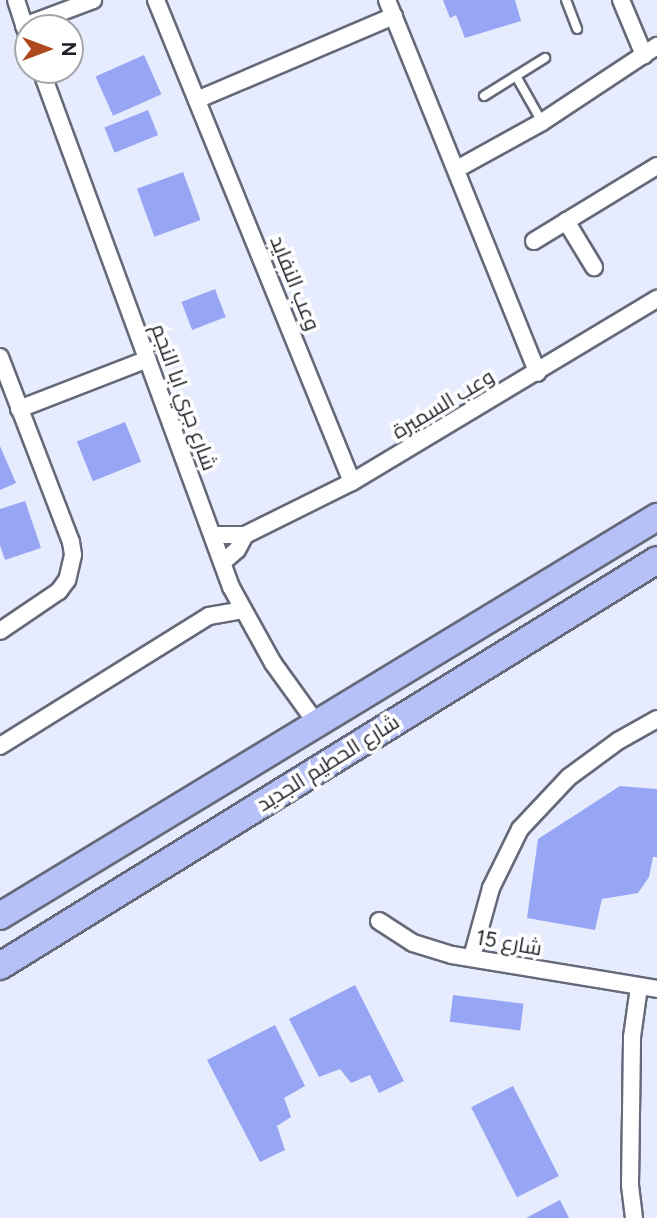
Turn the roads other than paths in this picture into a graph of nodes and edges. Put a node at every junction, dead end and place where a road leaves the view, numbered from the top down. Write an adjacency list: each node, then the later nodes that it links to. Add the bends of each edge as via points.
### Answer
1 (93, 0): 6 (street)
2 (156, 0): 14 (street, وعب النفايد)
3 (387, 0): 7 (street)
4 (566, 0): 8 (lane)
5 (621, 0): 9 (street)
6 (63, 14)
7 (394, 16): 14 (street); 17 (street)
8 (577, 29)
9 (650, 51): 15 (street)
10 (545, 58): 11 (lane)
11 (516, 76): 13 (lane); 15 (lane)
12 (46, 84): 23 (street, شارع جري ابا النجم)
13 (484, 96)
14 (199, 99): 26 (street, وعب النفايد)
15 (542, 122): 17 (street)
16 (657, 166): 18 (street)
17 (457, 169): 24 (street)
18 (566, 221): 19 (street); 20 (street)
19 (534, 241)
20 (594, 267)
21 (657, 299): 24 (street, وعب السميرة)
22 (0, 357): 25 (street)
23 (148, 359): 25 (street); 28 (street, شارع جري ابا النجم)
24 (538, 373): 26 (street, وعب السميرة)
25 (19, 408): 33 (street, via 73,555 59,591)
26 (352, 482): 29 (street, وعب السميرة)
27 (657, 517): 35 (main road, شارع الحطيم الجديد)
28 (213, 535): 29 (street, وعب السميرة); 31 (street, شارع جري ابا النجم)
29 (245, 535): 31 (street, وعب السميرة)
30 (657, 561): 40 (main road, شارع الحطيم الجديد)
31 (223, 562): 32 (street, شارع جري ابا النجم)
32 (242, 610): 35 (street, شارع جري ابا النجم, via 279,673); 36 (street, via 209,616)
33 (0, 631)
34 (657, 719): 39 (street, via 569,777 520,829 491,888)
35 (317, 724): 37 (main road, شارع الحطيم الجديد)
36 (0, 746)
37 (0, 916)
38 (379, 921): 39 (street, شارع 15, via 413,943)
39 (472, 957): 41 (street, شارع 15)
40 (0, 966)
41 (639, 987): 42 (street, شارع 15); 43 (street, via 632,1037 630,1185)
42 (657, 989)
43 (634, 1218)

